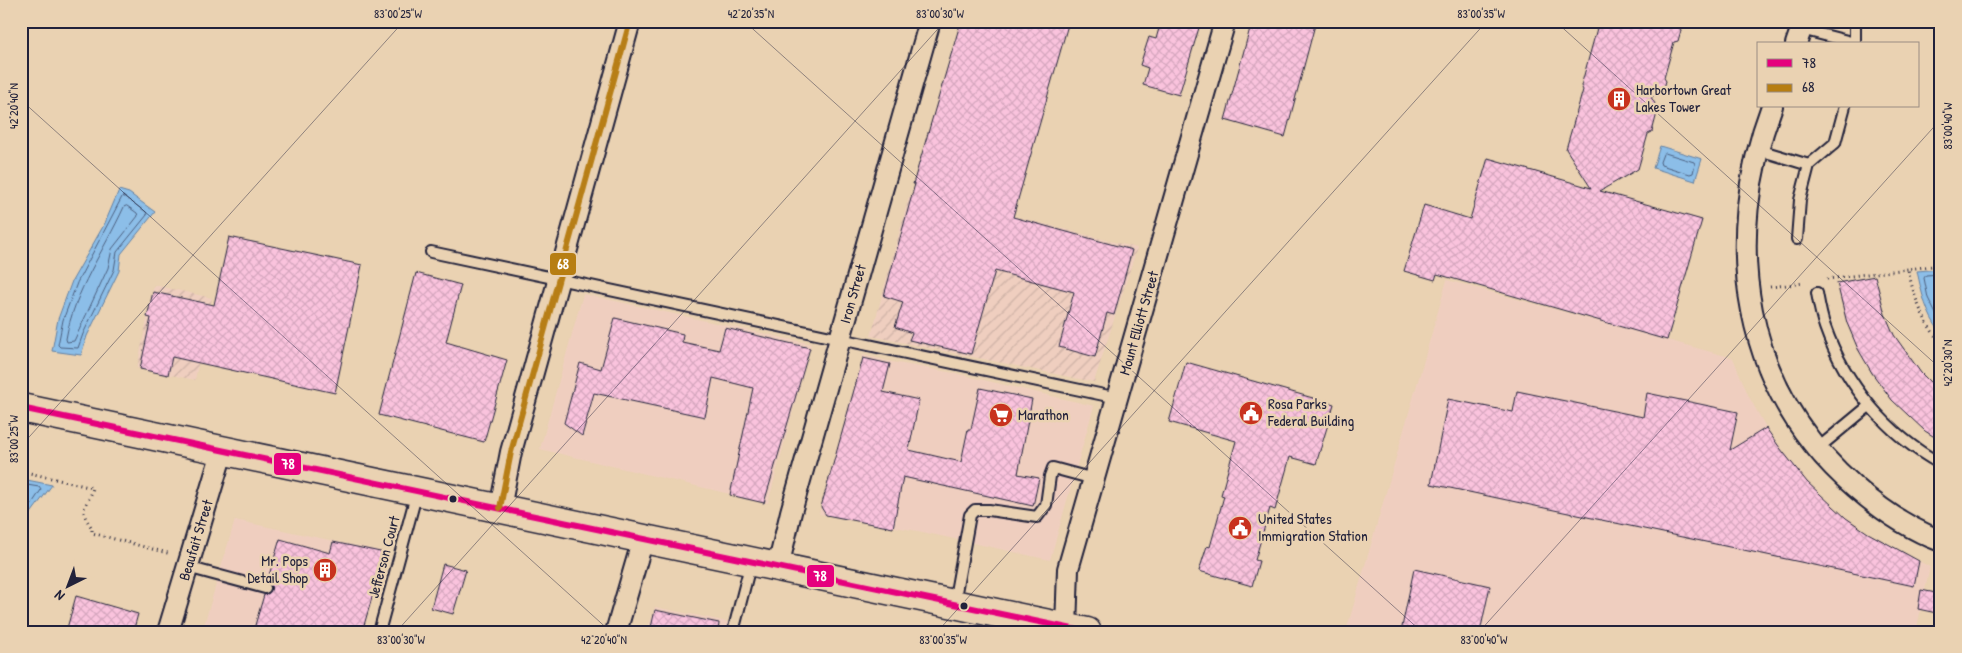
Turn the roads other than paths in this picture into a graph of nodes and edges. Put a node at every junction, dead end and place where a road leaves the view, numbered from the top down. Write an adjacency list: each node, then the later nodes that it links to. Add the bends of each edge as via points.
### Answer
1 (630, 21): 14 (street)
2 (930, 21): 16 (street, Iron Street)
3 (1225, 21): 17 (street, Mount Elliott Street)
4 (1855, 21): 7 (lane)
5 (1800, 31): 6 (lane)
6 (1847, 42)
7 (1855, 42)
8 (1771, 108): 10 (street)
9 (1844, 108): 11 (lane, via 1835,143)
10 (1758, 150): 11 (lane); 21 (street, via 1748,211 1748,290 1758,338 1769,370 1784,401)
11 (1808, 165): 12 (lane, via 1800,200)
12 (1797, 239)
13 (431, 252): 14 (lane)
14 (560, 279): 16 (lane); 25 (street, via 511,452)
15 (1817, 293): 18 (lane, via 1824,326 1841,362)
16 (840, 339): 17 (lane); 30 (street, Iron Street)
17 (1118, 398): 23 (street, Mount Elliott Street)
18 (1869, 406): 21 (lane); 22 (lane, via 1910,444)
19 (21, 408): 20 (main road)
20 (223, 449): 24 (main road); 29 (street, Beaufait Street)
21 (1817, 450): 27 (street, via 1870,500)
22 (1941, 464)
23 (1094, 479): 32 (lane, via 1052,468 1046,505 1037,517 975,510 970,515); 33 (street, Mount Elliott Street, via 1068,569)
24 (418, 491): 25 (main road); 35 (lane, Jefferson Court)
25 (500, 508): 26 (main road)
26 (643, 539): 28 (main road); 36 (street)
27 (1941, 541)
28 (751, 562): 30 (main road); 37 (lane)
29 (187, 567): 31 (lane); 34 (street, Beaufait Street)
30 (778, 567): 32 (main road)
31 (266, 588)
32 (953, 604): 33 (main road)
33 (1071, 631)
34 (168, 632)
35 (379, 632)
36 (616, 632)
37 (733, 632)

